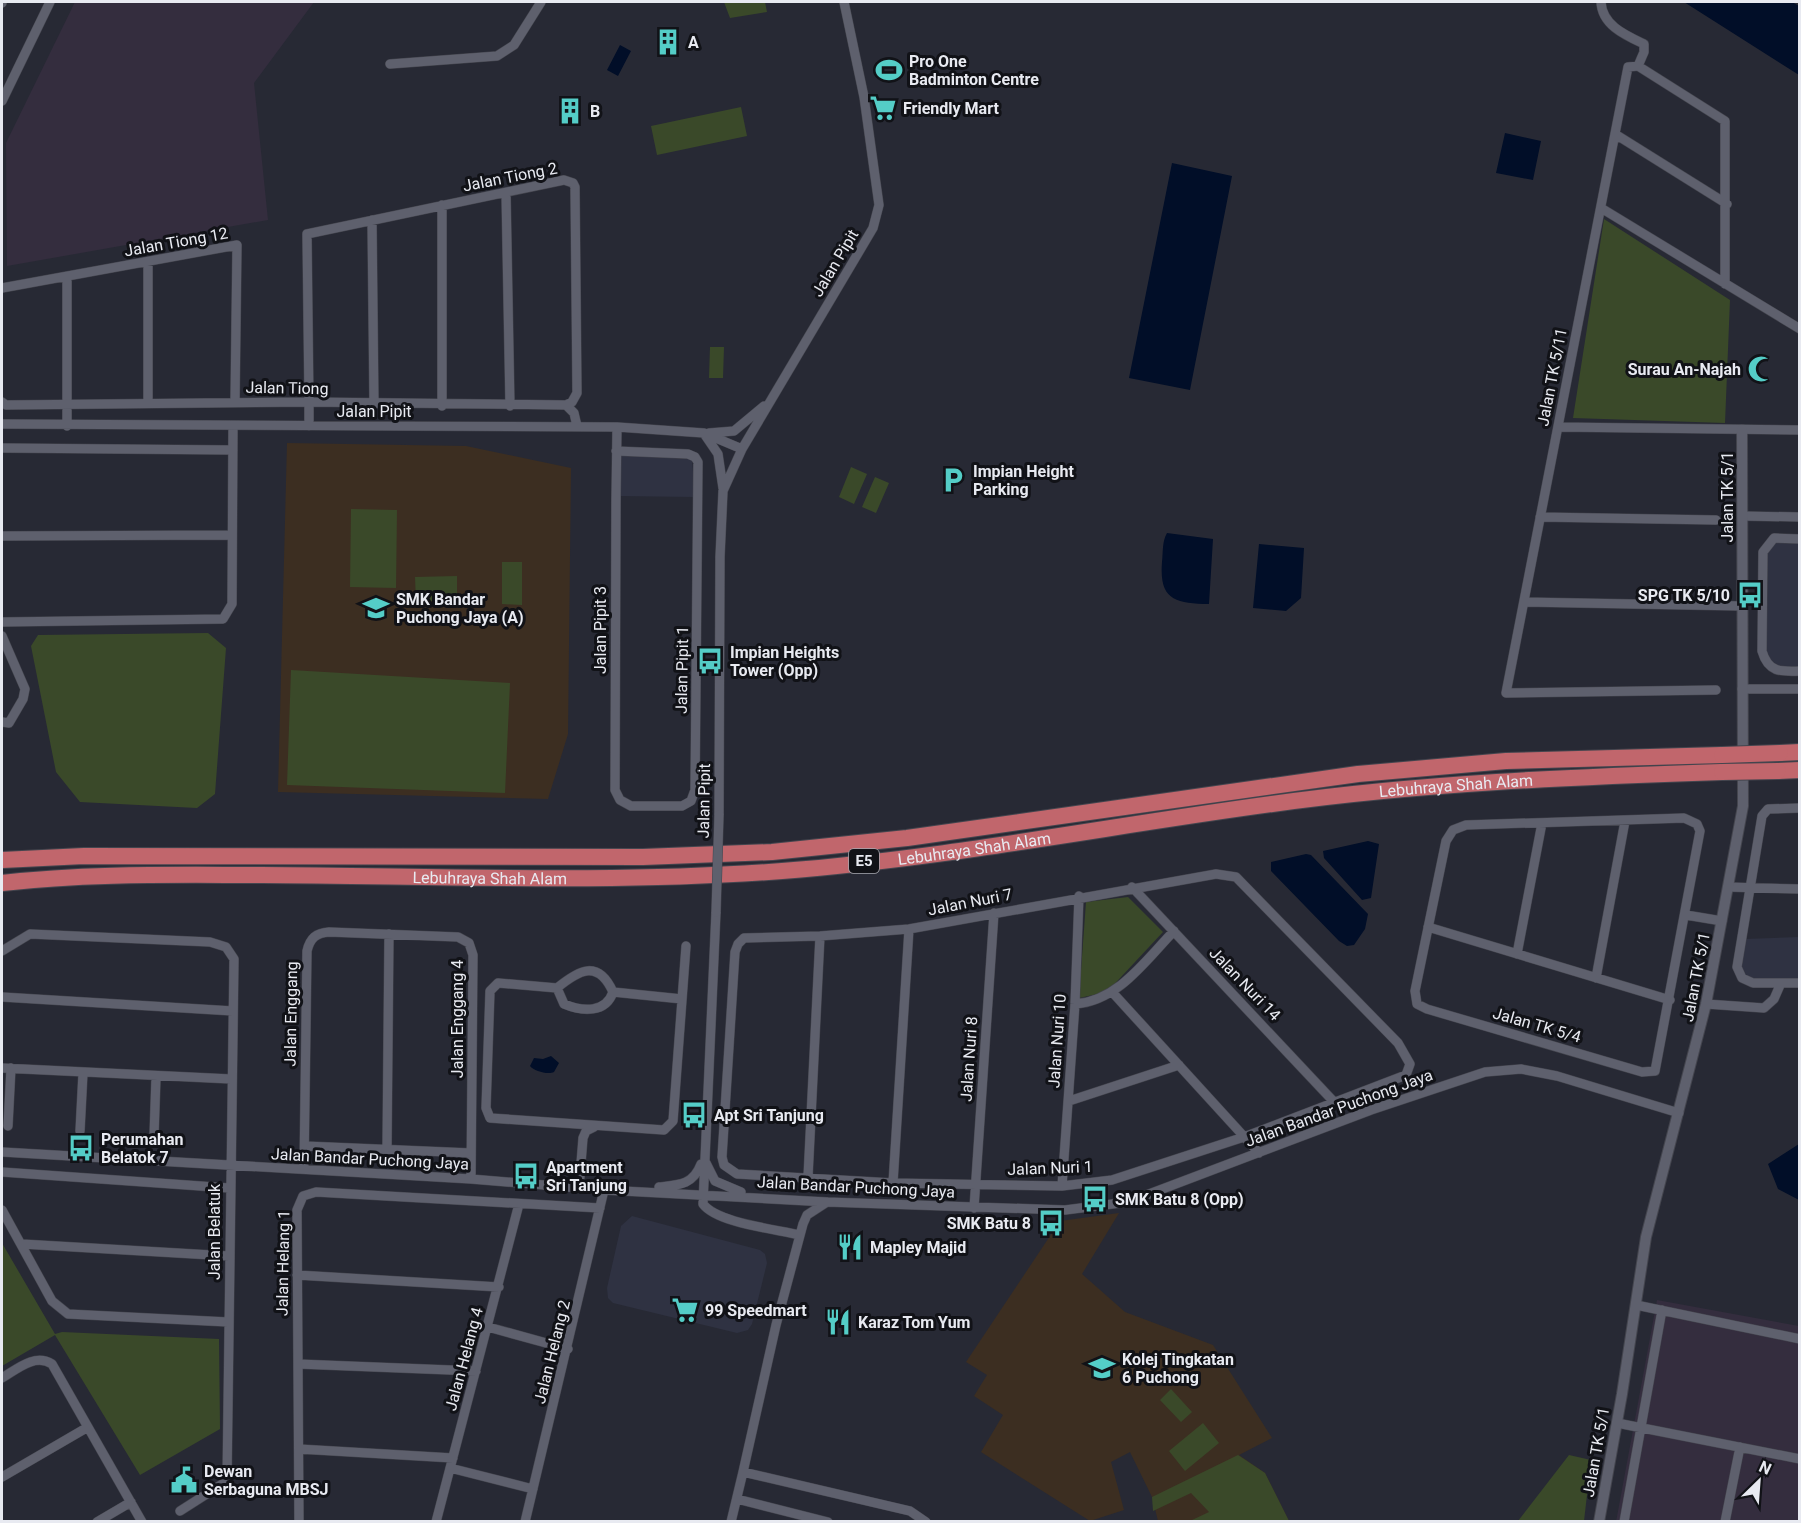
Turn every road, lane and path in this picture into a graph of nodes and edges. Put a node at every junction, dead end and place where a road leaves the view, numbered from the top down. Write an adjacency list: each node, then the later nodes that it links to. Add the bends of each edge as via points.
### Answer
1 (50, 2): 7 (street)
2 (542, 2): 5 (street, via 514,45 496,56)
3 (844, 2): 19 (street, Jalan Pipit, via 864,97 879,205 873,228)
4 (1600, 2): 6 (street, Jalan TK 5/11, via 1612,25 1644,44 1644,52)
5 (390, 63)
6 (1633, 67): 8 (street, Jalan TK 5/11); 10 (street, via 1725,121)
7 (2, 100)
8 (1615, 134): 10 (street); 12 (street, Jalan TK 5/11)
9 (506, 193): 11 (street, Jalan Tiong 2); 25 (street, Jalan Tiong 2, via 564,180 575,187 577,393); 28 (street)
10 (1727, 204): 16 (street)
11 (442, 206): 13 (street, Jalan Tiong 2); 27 (street)
12 (1601, 207): 16 (street); 35 (street, Jalan TK 5/11)
13 (372, 220): 22 (street, Jalan Tiong 2, via 307,234); 26 (street)
14 (148, 262): 15 (street, Jalan Tiong 12); 21 (street, Jalan Tiong 12, via 237,245); 24 (street)
15 (67, 277): 17 (street, Jalan Tiong 12); 23 (street)
16 (1725, 284): 18 (street)
17 (2, 288)
18 (1800, 329)
19 (774, 396): 38 (street, via 734,431); 40 (street, Jalan Pipit)
20 (2, 402): 23 (street, Jalan Tiong)
21 (235, 402): 22 (street, Jalan Tiong); 24 (street, Jalan Tiong)
22 (309, 402): 26 (street, Jalan Tiong); 32 (street)
23 (67, 403): 24 (street, Jalan Tiong); 30 (street)
24 (148, 403)
25 (569, 403): 28 (street, Jalan Tiong); 33 (street)
26 (374, 405): 27 (street, Jalan Tiong)
27 (442, 406): 28 (street, Jalan Tiong)
28 (510, 406)
29 (2, 424): 30 (street, Jalan Pipit)
30 (67, 426): 31 (street, Jalan Pipit)
31 (234, 426): 32 (street, Jalan Pipit); 41 (street)
32 (309, 426): 33 (street, Jalan Pipit)
33 (577, 426): 34 (street, Jalan Pipit)
34 (617, 427): 38 (street, Jalan Pipit); 42 (street, Jalan Pipit 3)
35 (1558, 428): 36 (street); 46 (street, Jalan TK 5/11)
36 (1742, 430): 37 (street); 44 (street, Jalan TK 5/1)
37 (1800, 430)
38 (704, 433): 40 (street, Jalan Pipit); 43 (street, via 718,454)
39 (2, 448): 41 (street)
40 (742, 449): 43 (street, Jalan Pipit)
41 (234, 450): 48 (street)
42 (616, 451): 62 (street, Jalan Pipit 3, via 615,790 620,800 631,806); 62 (street, Jalan Pipit 1, via 692,455 698,462 695,790 691,801 682,806)
43 (723, 491): 117 (street, Jalan Pipit, bridge, via 719,815)
44 (1742, 516): 45 (street); 52 (street, Jalan TK 5/1)
45 (1800, 517)
46 (1540, 518): 47 (street); 51 (street, Jalan TK 5/11)
47 (1716, 520)
48 (232, 535): 49 (street); 53 (street, via 232,604 223,620)
49 (2, 536)
50 (1800, 539): 55 (street, via 1774,538 1763,552 1762,651 1771,668 1779,672)
51 (1524, 602): 52 (street); 58 (street, Jalan TK 5/11, via 1506,693)
52 (1742, 606): 56 (street, Jalan TK 5/1)
53 (2, 622)
54 (2, 636): 59 (street, via 26,689 9,723)
55 (1800, 671)
56 (1742, 689): 57 (street); 69 (street, Jalan TK 5/1, via 1743,806)
57 (1800, 689)
58 (1716, 690)
59 (2, 722)
60 (1800, 752): 66 (highway, Lebuhraya Shah Alam / E5, bridge, via 1506,762 1358,774 907,838 772,852 643,857 84,856)
61 (1800, 770): 67 (highway, Lebuhraya Shah Alam / E5, bridge, via 1528,779 1275,803 1064,837 784,870 651,877 195,875 44,878)
62 (651, 806)
63 (1800, 808): 70 (street, via 1764,812)
64 (1625, 821): 65 (street); 74 (street, via 1684,818 1697,824 1700,831); 84 (street)
65 (1542, 823): 76 (street, via 1466,825 1453,830 1446,841); 83 (street)
66 (2, 860)
67 (2, 883)
68 (1132, 887): 72 (street, Jalan Nuri 7); 78 (street, Jalan Nuri 14); 99 (street, Jalan Nuri 7, via 1216,874 1236,877 1390,1034 1408,1058)
69 (1728, 887): 70 (street); 75 (street, Jalan TK 5/1)
70 (1750, 888): 71 (street); 85 (street, via 1737,967 1742,978 1753,983)
71 (1800, 889)
72 (1079, 896): 73 (street, Jalan Nuri 7); 93 (street, Jalan Nuri 10)
73 (994, 913): 77 (street, Jalan Nuri 7); 125 (street, Jalan Nuri 8)
74 (1686, 915): 75 (street); 92 (street)
75 (1722, 921): 94 (street, Jalan TK 5/1)
76 (1428, 927): 83 (street); 92 (street, Jalan TK 5/4, via 1415,991 1417,1004 1427,1009 1649,1073 1658,1065)
77 (909, 929): 80 (street, Jalan Nuri 7); 124 (street)
78 (1174, 932): 89 (street); 103 (street, Jalan Nuri 14)
79 (389, 934): 112 (street, Jalan Enggang, via 322,933 309,945); 113 (street); 115 (street, Jalan Enggang 4, via 458,937 471,948)
80 (820, 936): 118 (street, Jalan Nuri 7, via 744,938 738,944); 122 (street)
81 (686, 946): 91 (street)
82 (2, 951): 95 (street, Jalan Belatuk, via 30,934 210,942 226,947 234,959)
83 (1517, 954): 84 (street)
84 (1596, 978): 92 (street)
85 (1781, 983): 86 (street); 94 (street, via 1774,999 1764,1008)
86 (1800, 983)
87 (557, 988): 88 (street, via 577,972 591,970 608,980); 88 (street, via 564,1004 580,1008 602,1008); 105 (street, via 498,983 489,991 486,1108 490,1118)
88 (613, 992): 91 (street)
89 (1113, 993): 93 (street, via 1095,1002); 96 (street)
90 (2, 997): 95 (street)
91 (682, 999): 107 (street, via 674,1121 669,1128)
92 (1670, 1000)
93 (1075, 1004): 102 (street, Jalan Nuri 10)
94 (1706, 1004): 104 (street, Jalan TK 5/1)
95 (233, 1011): 101 (street, Jalan Belatuk)
96 (1179, 1065): 102 (street); 110 (street)
97 (7, 1068): 98 (street); 106 (street)
98 (83, 1073): 100 (street); 108 (street)
99 (1406, 1076): 103 (street, Jalan Nuri 1)
100 (156, 1077): 101 (street); 109 (street)
101 (231, 1080): 119 (street, Jalan Belatuk)
102 (1069, 1101): 126 (street, Jalan Nuri 10)
103 (1335, 1103): 110 (street, Jalan Nuri 1)
104 (1680, 1113): 116 (street, Jalan Bandar Puchong Jaya, via 1557,1076 1521,1069 1485,1072); 143 (street, Jalan TK 5/1, via 1646,1237)
105 (569, 1124): 107 (street); 111 (street)
106 (8, 1126)
107 (595, 1126): 111 (street)
108 (80, 1131)
109 (154, 1136)
110 (1244, 1137): 116 (street); 126 (street, Jalan Nuri 1, via 1112,1180)
111 (583, 1138): 128 (street)
112 (305, 1146): 113 (street); 120 (street, Jalan Enggang)
113 (387, 1149): 115 (street)
114 (2, 1152): 119 (street, Jalan Bandar Puchong Jaya)
115 (471, 1153): 123 (street, Jalan Enggang 4)
116 (1258, 1153): 136 (street, Jalan Bandar Puchong Jaya, via 1128,1202 1065,1210)
117 (704, 1156): 130 (street, via 698,1172 682,1185); 131 (street, Jalan Pipit); 132 (street, via 715,1181)
118 (722, 1157): 122 (street, Jalan Nuri 1, via 724,1165 737,1174)
119 (229, 1167): 120 (street, Jalan Bandar Puchong Jaya); 127 (street, Jalan Belatuk)
120 (304, 1170): 123 (street, Jalan Bandar Puchong Jaya)
121 (2, 1172): 127 (street)
122 (808, 1177): 124 (street, Jalan Nuri 1)
123 (471, 1179): 128 (street, Jalan Bandar Puchong Jaya)
124 (893, 1183): 125 (street, Jalan Nuri 1)
125 (975, 1184): 126 (street, Jalan Nuri 1); 136 (street, Jalan Nuri 8)
126 (1062, 1186)
127 (229, 1188): 140 (street, Jalan Belatuk)
128 (579, 1188): 129 (street, Jalan Bandar Puchong Jaya)
129 (604, 1190): 130 (street, Jalan Bandar Puchong Jaya); 135 (street, Jalan Helang 2)
130 (617, 1190): 131 (street, Jalan Bandar Puchong Jaya)
131 (702, 1194): 132 (street, Jalan Bandar Puchong Jaya); 138 (street, via 703,1204 715,1215)
132 (757, 1197): 133 (street, Jalan Bandar Puchong Jaya)
133 (827, 1202): 136 (street, Jalan Bandar Puchong Jaya); 138 (street, via 807,1215)
134 (519, 1203): 135 (street, Jalan Helang 1); 141 (street, Jalan Helang 1, via 309,1194 303,1196 297,1210); 142 (street, Jalan Helang 4)
135 (600, 1208): 148 (street, Jalan Helang 2)
136 (974, 1208)
137 (2, 1210): 139 (street)
138 (800, 1235): 159 (street)
139 (22, 1244): 140 (street); 145 (street, via 52,1301 68,1314)
140 (229, 1256): 145 (street, Jalan Belatuk)
141 (297, 1275): 142 (street); 149 (street, Jalan Helang 1)
142 (499, 1287): 146 (street, Jalan Helang 4)
143 (1636, 1305): 144 (street); 152 (street, Jalan TK 5/1)
144 (1662, 1310): 147 (street); 154 (street)
145 (228, 1322): 164 (street, Jalan Belatuk, via 227,1481)
146 (488, 1327): 148 (street); 150 (street, Jalan Helang 4)
147 (1800, 1339)
148 (568, 1349): 161 (street, Jalan Helang 2)
149 (298, 1364): 150 (street); 156 (street, Jalan Helang 1)
150 (476, 1371): 158 (street, Jalan Helang 4)
151 (2, 1378): 153 (street, via 40,1359 52,1364)
152 (1617, 1423): 154 (street); 173 (street, Jalan TK 5/1)
153 (88, 1427): 160 (street); 163 (street)
154 (1641, 1428): 155 (street); 174 (street)
155 (1740, 1447): 157 (street); 175 (street)
156 (299, 1449): 158 (street); 167 (street, Jalan Helang 1)
157 (1800, 1459)
158 (452, 1463): 161 (street); 168 (street, Jalan Helang 4)
159 (743, 1472): 162 (street); 172 (street, via 910,1510)
160 (2, 1477)
161 (533, 1490): 169 (street, Jalan Helang 2)
162 (737, 1499): 170 (street); 171 (street)
163 (130, 1502): 165 (street); 166 (street)
164 (180, 1511)
165 (97, 1521)
166 (142, 1521)
167 (299, 1521)
168 (436, 1521)
169 (525, 1521)
170 (732, 1521)
171 (828, 1521)
172 (926, 1521)
173 (1599, 1521)
174 (1624, 1521)
175 (1725, 1521)

